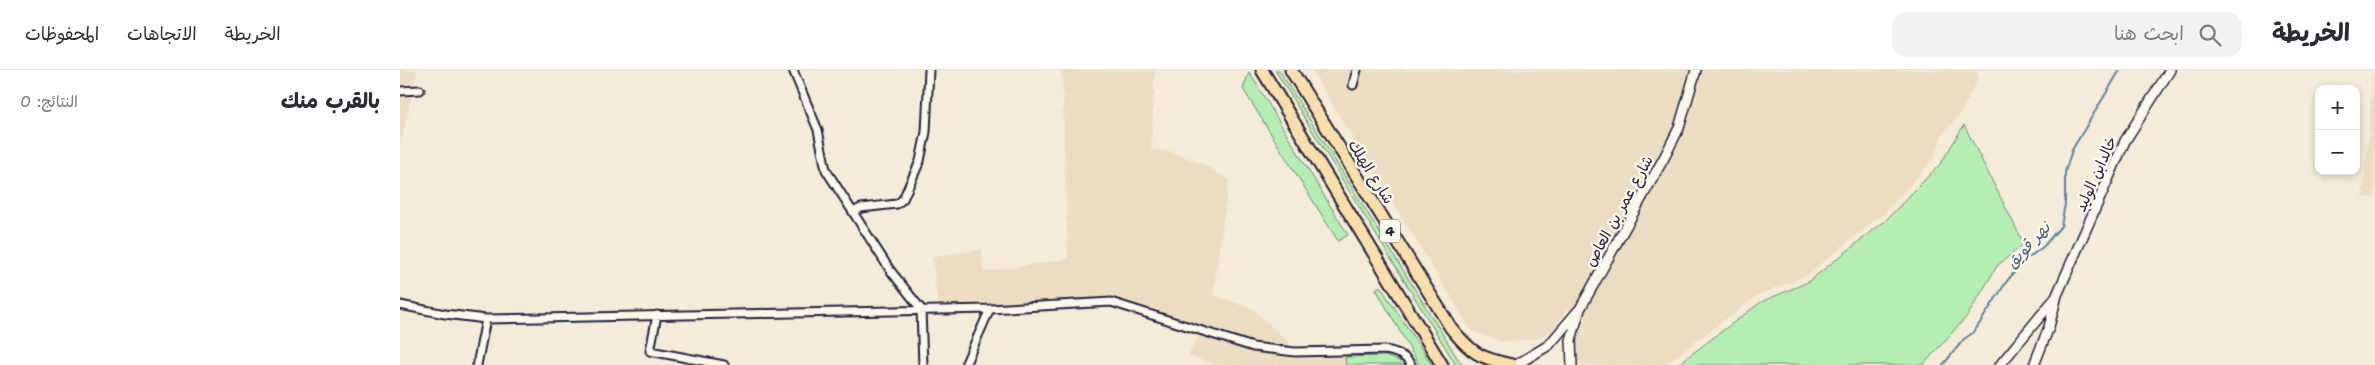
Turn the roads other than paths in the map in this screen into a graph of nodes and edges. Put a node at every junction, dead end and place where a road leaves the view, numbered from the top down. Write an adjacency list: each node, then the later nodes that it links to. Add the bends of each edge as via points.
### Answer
1 (793, 70): 11 (street, via 818,130 826,170)
2 (929, 70): 11 (street, via 926,132 920,161 903,199 897,204 861,208)
3 (1262, 70): 24 (highway, 4)
4 (1290, 70): 25 (highway, شارع الهلك / 4, via 1451,328 1477,355)
5 (1357, 70): 8 (street)
6 (1696, 70): 16 (main road, شارع عمر بن العاص, via 1679,128)
7 (2170, 70): 12 (main road, خالدابن الوليد, via 2125,141)
8 (1353, 85)
9 (400, 90): 10 (street)
10 (420, 90)
11 (854, 212): 14 (street, via 890,270)
12 (2057, 295): 28 (main road); 29 (main road)
13 (400, 305): 18 (street)
14 (922, 309): 15 (street); 17 (street); 21 (street)
15 (990, 309): 22 (street); 23 (street, via 1111,302 1253,347 1295,352 1385,350 1408,359)
16 (1580, 309): 26 (main road, via 1549,345); 27 (main road, شارع عمر بن العاص, via 1571,340)
17 (657, 315): 18 (street); 20 (street, via 650,351)
18 (486, 318): 19 (street)
19 (477, 365)
20 (724, 365)
21 (923, 365)
22 (965, 365)
23 (1412, 365)
24 (1442, 365)
25 (1512, 365)
26 (1516, 365)
27 (1572, 365)
28 (2000, 365)
29 (2034, 365)

